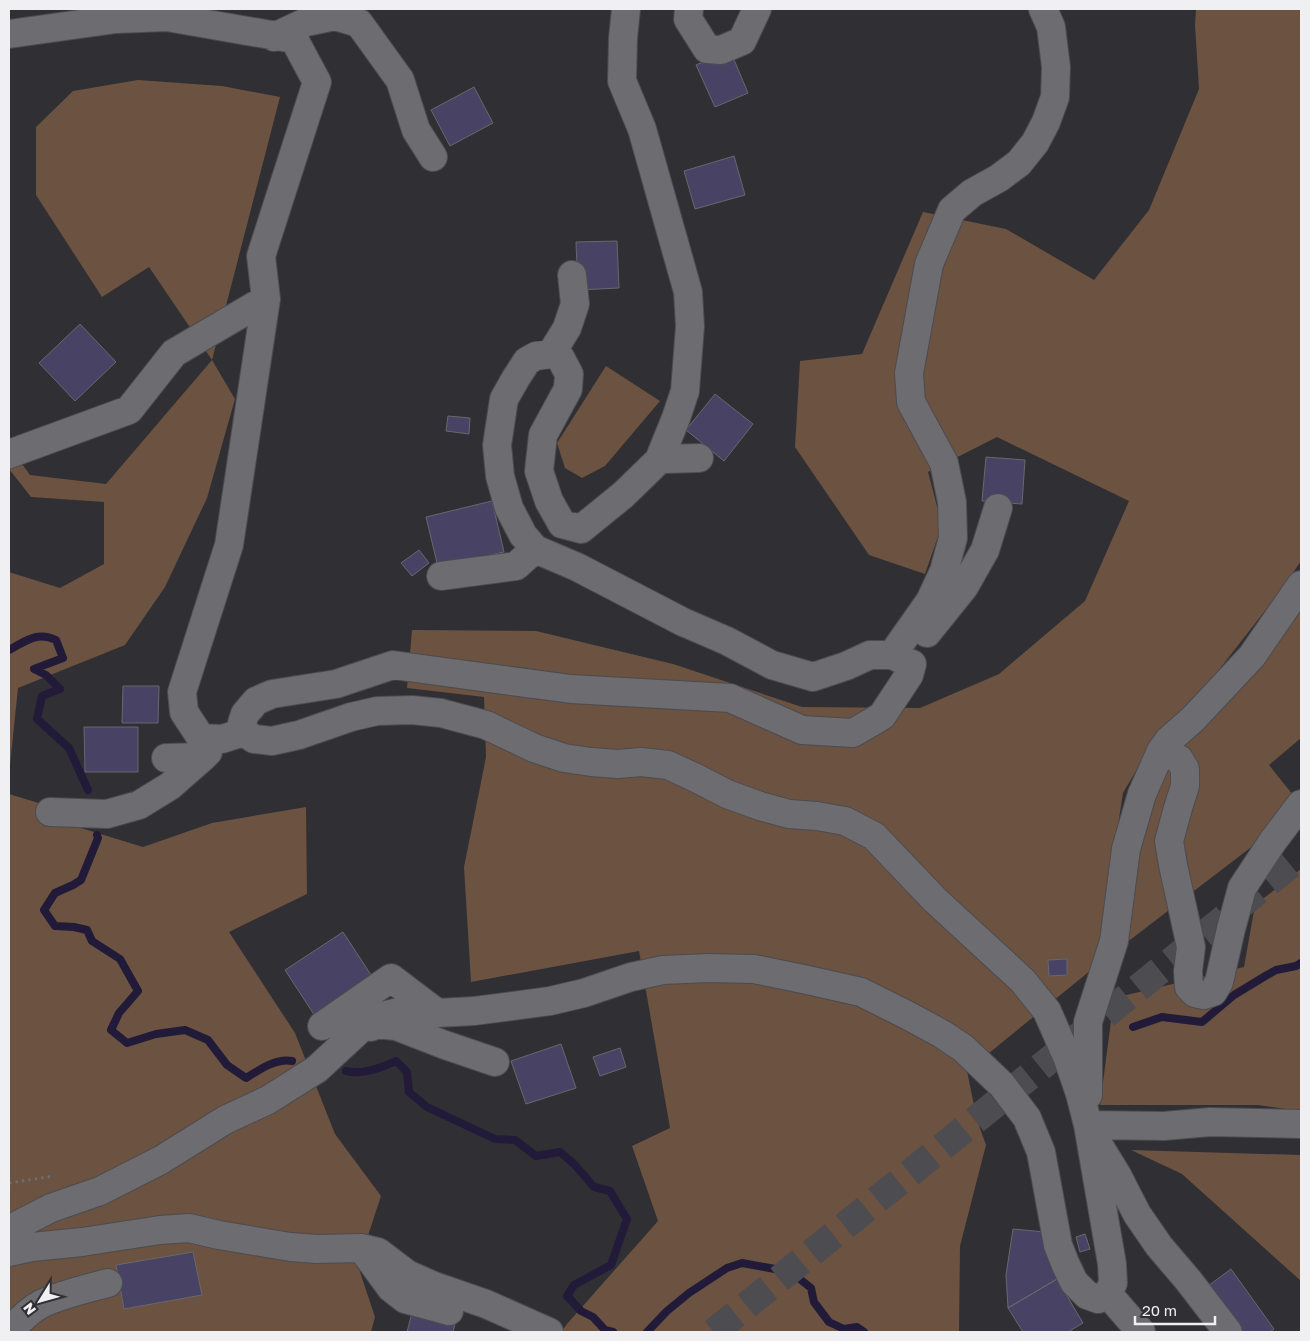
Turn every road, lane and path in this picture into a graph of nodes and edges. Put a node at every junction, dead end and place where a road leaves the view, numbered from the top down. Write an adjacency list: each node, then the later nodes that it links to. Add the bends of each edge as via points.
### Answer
1 (626, 9): 13 (street, via 622,81 642,129 688,292 690,326 685,390)
2 (689, 9): 3 (street, via 688,20 707,50 721,50 742,41)
3 (757, 9)
4 (1043, 9): 18 (street, via 1051,27 1056,67 1055,96 1046,122 1019,163 952,210 929,264 909,373 911,402 944,463 952,502 953,538 944,572)
5 (9, 34): 6 (street, via 116,19 166,16)
6 (274, 36): 7 (street, via 306,22 335,16 359,23 400,80 416,130); 9 (street, via 294,39 317,82 261,256)
7 (432, 157)
8 (572, 275): 10 (street, via 575,304 567,328)
9 (266, 299): 11 (street, via 174,353 128,410); 19 (street, via 229,545 182,692 184,712 201,738)
10 (551, 354): 13 (street, via 560,357 570,374 568,389 544,435 539,471 549,501 562,524 581,529); 15 (street, via 527,361 516,378 504,399 497,445 500,476 509,508 523,535)
11 (9, 454)
12 (699, 458): 13 (street)
13 (659, 460)
14 (998, 508): 18 (street, via 985,550 964,587)
15 (535, 549): 16 (street, via 516,566); 18 (street, via 772,665 813,677 870,655)
16 (441, 576)
17 (1301, 585): 20 (street, via 1252,656)
18 (902, 660): 19 (street, via 909,675 882,716 853,733 802,730 730,698 571,689 393,665 336,684 272,694 256,701)
19 (233, 735): 21 (street); 30 (street, via 272,741 377,711 412,710 441,714 486,725 564,758 668,765 760,806 789,814 846,820 874,836 942,907 1023,981 1047,1011 1080,1094)
20 (1162, 751): 23 (street, via 1178,759 1185,769 1185,786 1169,841 1191,947 1189,987 1195,993 1213,992 1219,982 1242,888); 30 (street, via 1142,794 1126,849 1114,941 1088,1022)
21 (202, 757): 22 (street); 24 (street, via 170,786 139,805 107,814)
22 (166, 758)
23 (1301, 804)
24 (50, 812)
25 (437, 1013): 26 (street, via 392,978); 27 (street, via 402,1011 371,1019); 31 (street, via 474,1012 550,1001 663,970 754,969 861,992 942,1034 963,1048 1002,1085 1027,1118 1041,1152)
26 (322, 1026)
27 (339, 1048): 28 (street, via 375,1024 396,1026); 33 (street, via 316,1069 268,1100 225,1120 161,1160 100,1192 51,1208)
28 (495, 1062)
29 (1301, 1124): 30 (street)
30 (1088, 1125): 37 (street, via 1112,1264 1113,1283); 42 (street, via 1158,1246)
31 (1046, 1176): 32 (street); 37 (street, via 1058,1245 1074,1282 1087,1295 1098,1299)
32 (1034, 1222)
33 (9, 1233)
34 (362, 1248): 35 (street, via 317,1250 290,1247 189,1228); 38 (street, via 391,1288 405,1299); 40 (street, via 378,1252 407,1274)
35 (9, 1252)
36 (108, 1283): 39 (street, via 65,1294 39,1305)
37 (1108, 1294): 41 (street)
38 (449, 1311)
39 (9, 1332)
40 (549, 1332)
41 (1141, 1332)
42 (1228, 1332)

